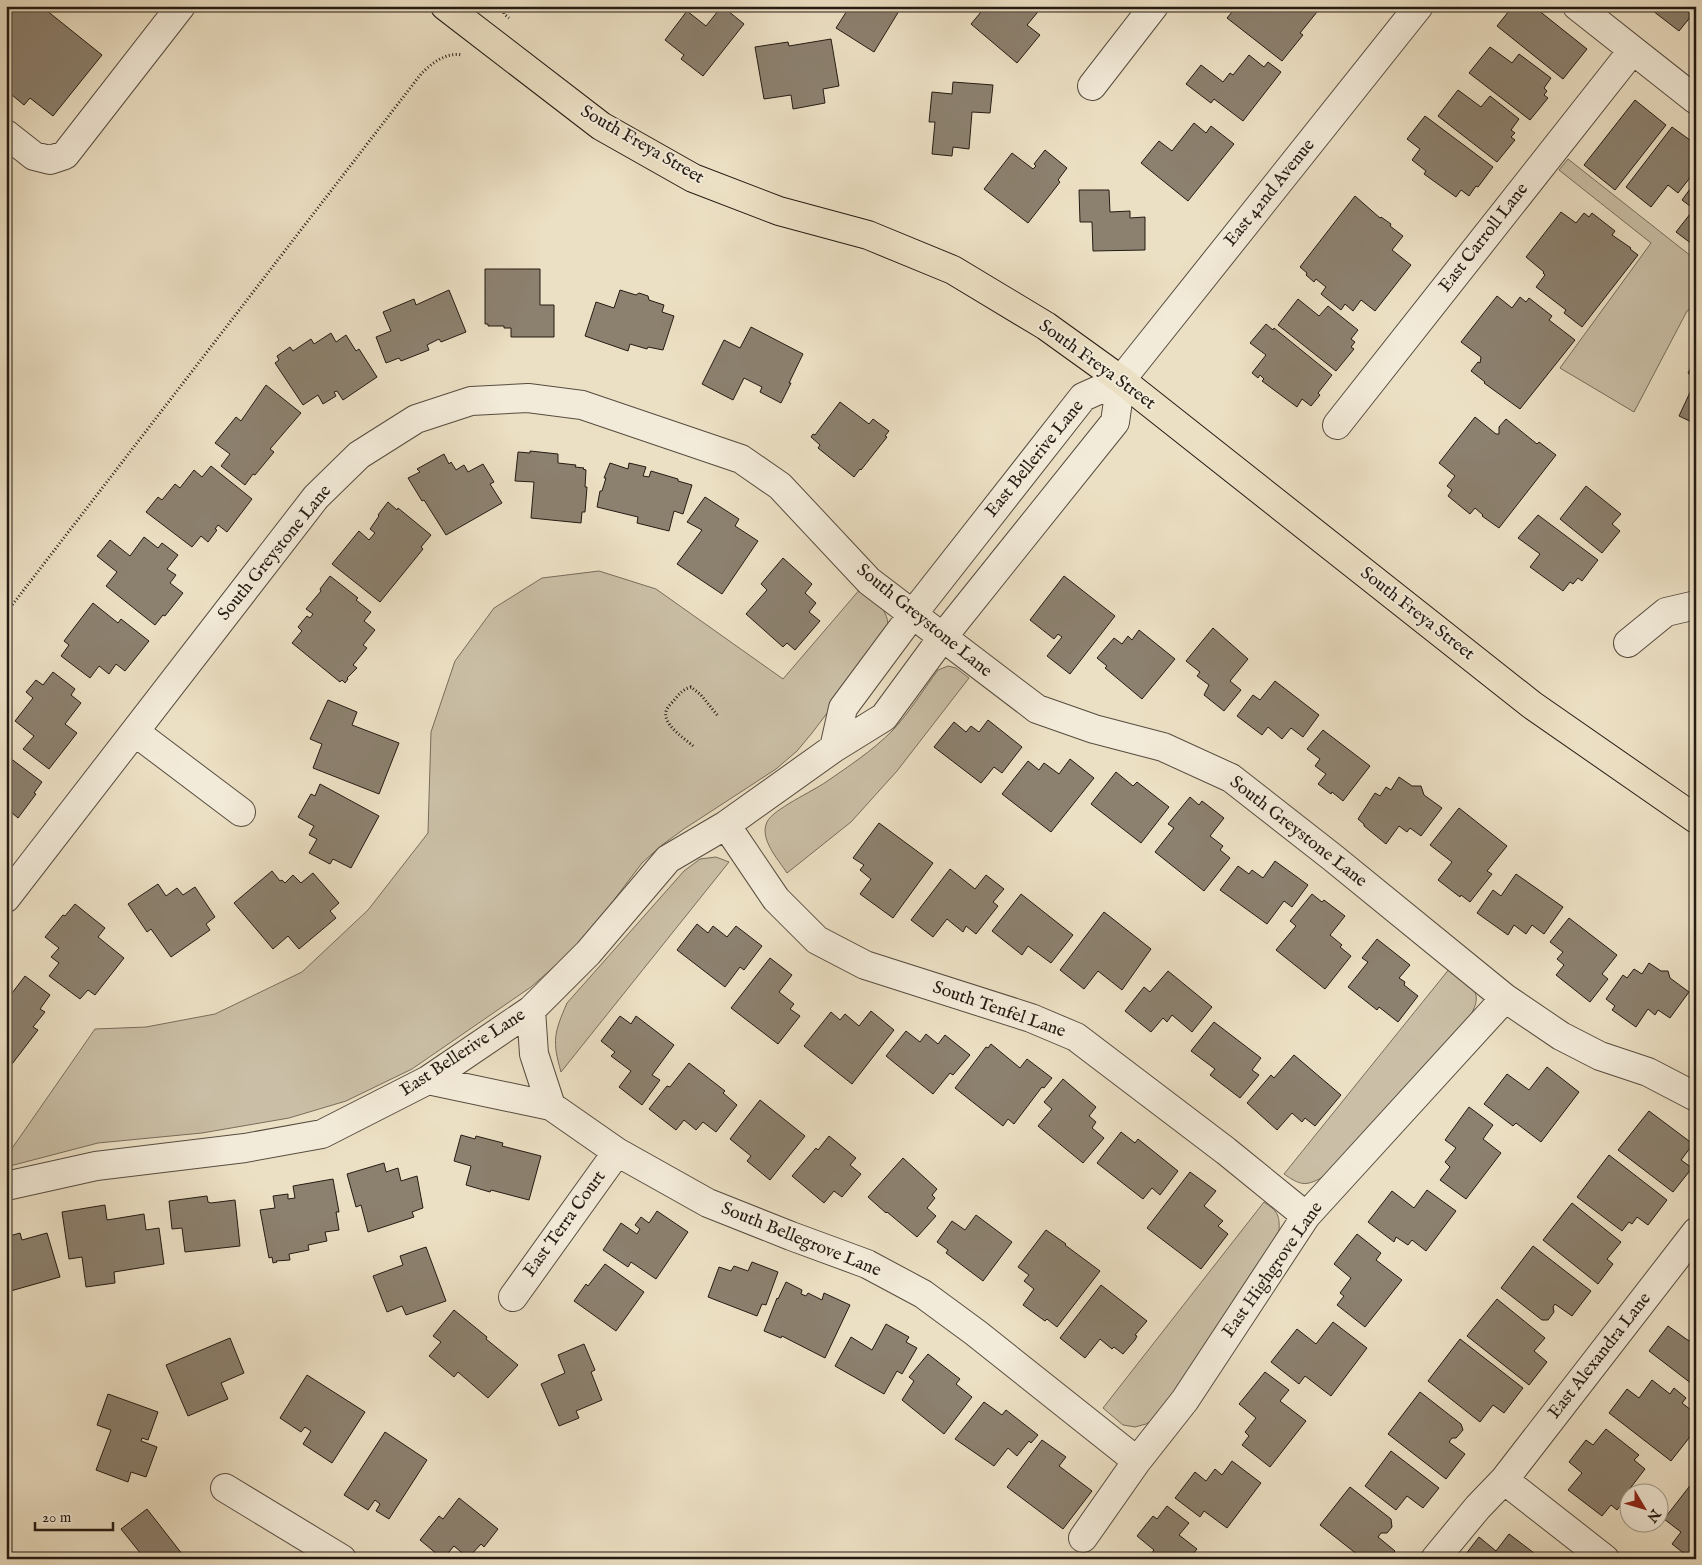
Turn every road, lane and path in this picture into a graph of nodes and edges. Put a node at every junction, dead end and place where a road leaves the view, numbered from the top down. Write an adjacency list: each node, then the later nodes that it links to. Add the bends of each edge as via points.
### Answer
1 (181, 6): 12 (street, via 65,155 50,160 34,156)
2 (502, 6): 8 (path, via 504,14 521,29)
3 (1154, 6): 10 (street)
4 (1577, 6): 7 (street)
5 (457, 10): 8 (main road, South Freya Street)
6 (1405, 11): 13 (street, East 42nd Avenue)
7 (1632, 51): 11 (street); 14 (street, East Carroll Lane)
8 (502, 52): 13 (main road, South Freya Street, via 600,126 693,178 779,211 868,236 953,270 1046,326)
9 (468, 56): 16 (path, via 454,54 434,62 421,74)
10 (1092, 86)
11 (1696, 100)
12 (6, 134)
13 (1121, 380): 17 (street, East Bellerive Lane, via 1083,397); 18 (street, East Bellerive Lane, via 1114,422); 25 (main road, South Freya Street, via 1532,705)
14 (1337, 425)
15 (1696, 605): 19 (street, via 1666,612)
16 (6, 613)
17 (912, 615): 18 (street, South Greystone Lane); 21 (street, South Greystone Lane, via 869,581 780,486 741,459 582,405 528,398 471,401 416,419 359,454 316,497); 23 (street, East Bellerive Lane, via 843,708)
18 (942, 638): 23 (street, East Bellerive Lane, via 884,717); 28 (street, South Greystone Lane, via 1037,709 1094,729 1163,747 1231,778)
19 (1628, 643)
20 (718, 716): 22 (path, via 691,687 680,693 667,709 669,724)
21 (135, 732): 24 (street); 27 (street, South Greystone Lane)
22 (694, 746)
23 (834, 748): 26 (street, East Bellerive Lane)
24 (241, 812)
25 (1696, 819)
26 (726, 825): 29 (street, East Bellerive Lane, via 668,859 588,953); 35 (street, South Tenfel Lane, via 776,899 817,940 865,965 1031,1018 1076,1037)
27 (6, 898)
28 (1505, 998): 31 (street, South Greystone Lane, via 1561,1036 1600,1056 1648,1072); 35 (street, East Highgrove Lane)
29 (530, 1010): 30 (street, East Bellerive Lane); 32 (street, via 534,1054)
30 (428, 1080): 32 (street, South Bellegrove Lane); 34 (street, East Bellerive Lane, via 322,1134 245,1148 96,1166)
31 (1696, 1097)
32 (551, 1106): 33 (street, South Bellegrove Lane)
33 (618, 1152): 37 (street, East Terra Court); 38 (street, South Bellegrove Lane, via 708,1203 867,1264 923,1294)
34 (6, 1186)
35 (1306, 1216): 38 (street, East Highgrove Lane, via 1185,1400)
36 (1696, 1232): 39 (street, East Alexandra Lane)
37 (513, 1297)
38 (1137, 1461): 41 (street, East Highgrove Lane)
39 (1504, 1480): 43 (street, East Alexandra Lane); 44 (street)
40 (225, 1488): 42 (street)
41 (1083, 1538)
42 (342, 1559)
43 (1435, 1559)
44 (1605, 1559)

